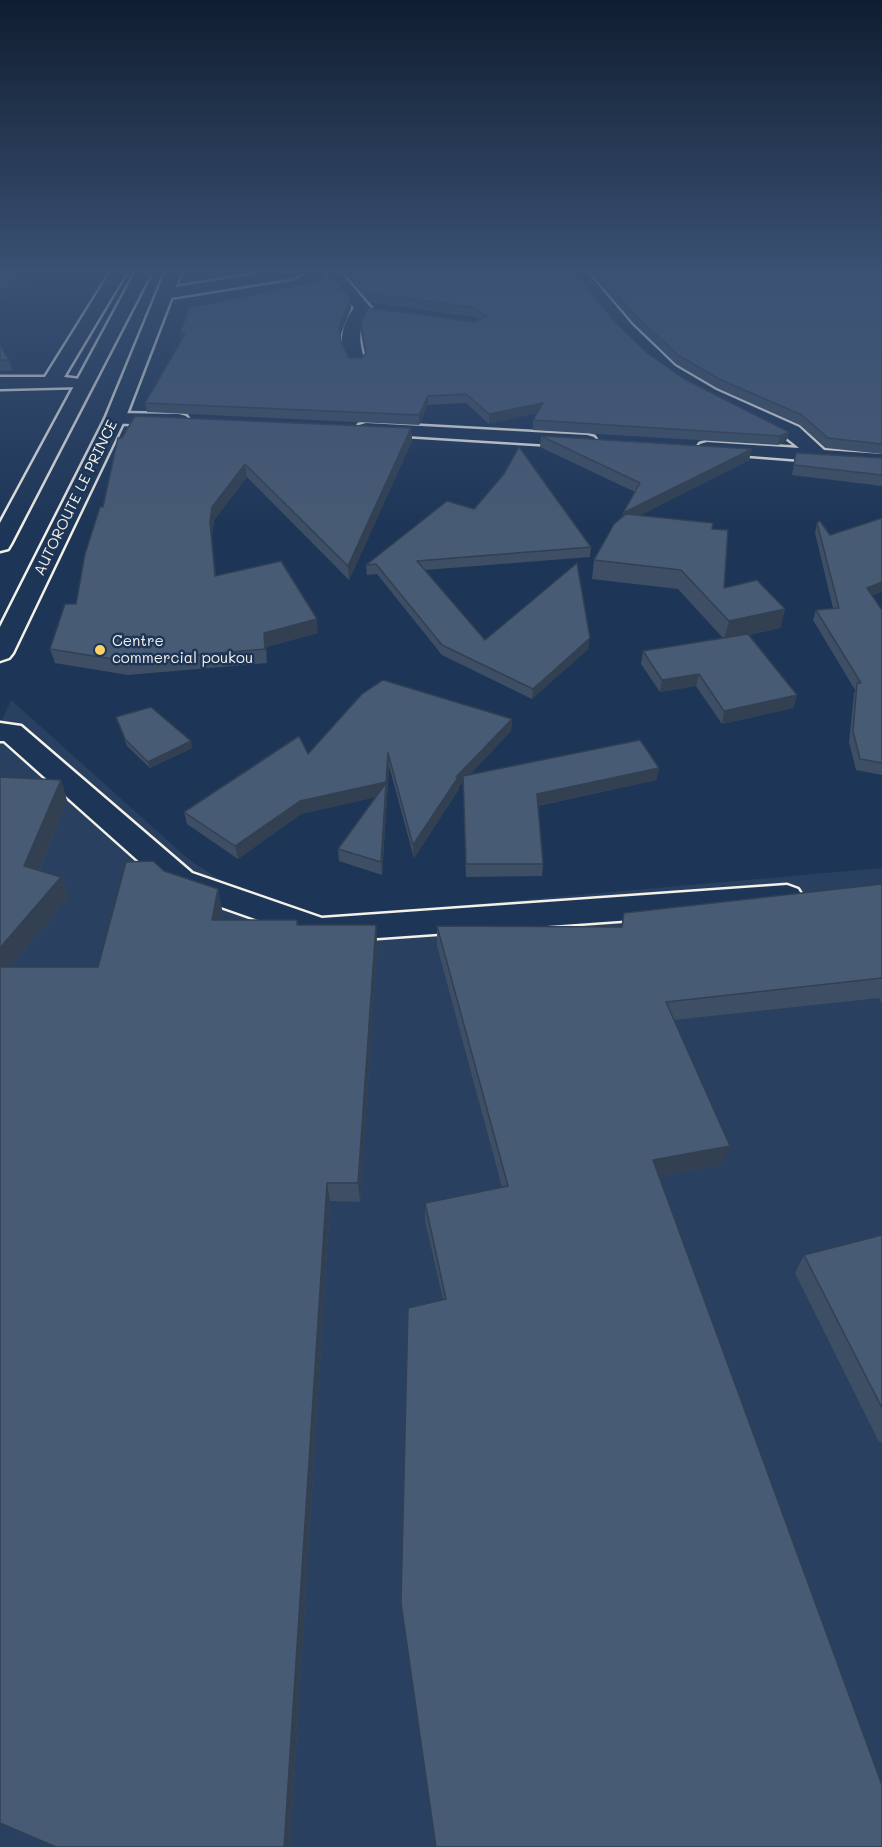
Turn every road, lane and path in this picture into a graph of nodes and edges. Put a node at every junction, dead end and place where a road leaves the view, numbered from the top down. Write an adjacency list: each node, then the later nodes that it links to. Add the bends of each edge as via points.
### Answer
1 (66, 359): 6 (street)
2 (97, 359): 7 (street)
3 (138, 359): 8 (street, AUTOROUTE LE PRINCE)
4 (657, 359): 13 (street, via 709,394 792,431)
5 (0, 383): 6 (street)
6 (51, 383): 7 (street)
7 (84, 383): 15 (street)
8 (115, 418): 9 (street); 16 (street, AUTOROUTE LE PRINCE)
9 (201, 421)
10 (341, 428): 11 (street)
11 (609, 442)
12 (690, 447): 13 (street)
13 (817, 454): 14 (street)
14 (882, 460)
15 (0, 544)
16 (0, 653)
17 (0, 732): 18 (street, via 11,732 181,881 321,930)
18 (810, 895)

